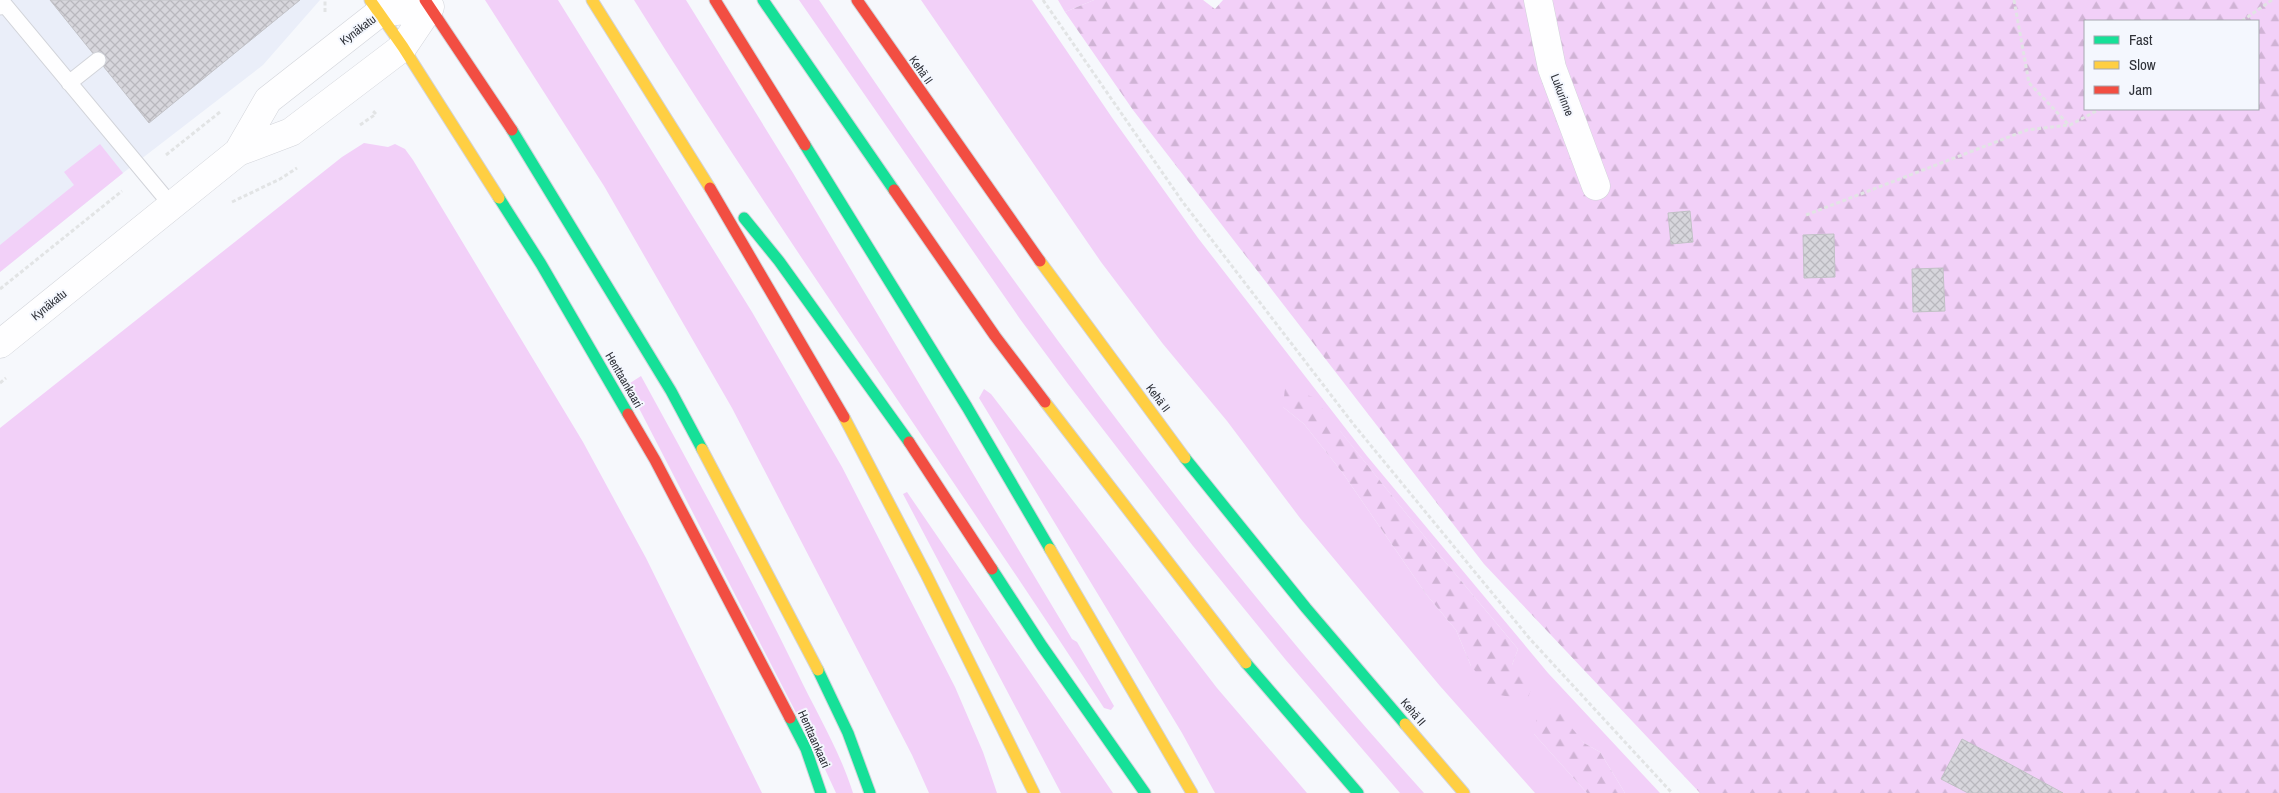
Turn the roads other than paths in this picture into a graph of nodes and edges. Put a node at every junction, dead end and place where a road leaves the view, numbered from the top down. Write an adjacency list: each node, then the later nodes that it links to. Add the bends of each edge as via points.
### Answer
1 (592, 0): 12 (main road)
2 (715, 0): 21 (main road, via 967,407)
3 (762, 0): 22 (main road, via 995,336 1248,665)
4 (857, 0): 23 (main road, Kehä II, via 1056,284 1202,482)
5 (1538, 0): 14 (street, Lukurinne, via 1552,68)
6 (428, 3): 8 (street, Kynäkatu); 9 (street, Kynäkatu); 18 (main road, via 516,135 671,391 812,657 848,733)
7 (0, 7): 11 (lane, via 4,4)
8 (375, 7): 9 (main road, Henttaankaari); 13 (street, Kynäkatu, via 268,100)
9 (403, 47): 13 (street, Kynäkatu, via 292,132); 17 (main road, Henttaankaari, via 540,264 655,460 806,749)
10 (98, 60): 11 (lane)
11 (69, 83): 15 (lane)
12 (684, 143): 19 (main road, via 812,360 935,592); 20 (main road, via 779,262 899,427 1042,646)
13 (238, 152): 15 (street, Kynäkatu)
14 (1596, 186)
15 (172, 206): 16 (street, Kynäkatu)
16 (0, 344)
17 (822, 793)
18 (870, 793)
19 (1034, 793)
20 (1145, 793)
21 (1192, 793)
22 (1358, 793)
23 (1464, 793)

